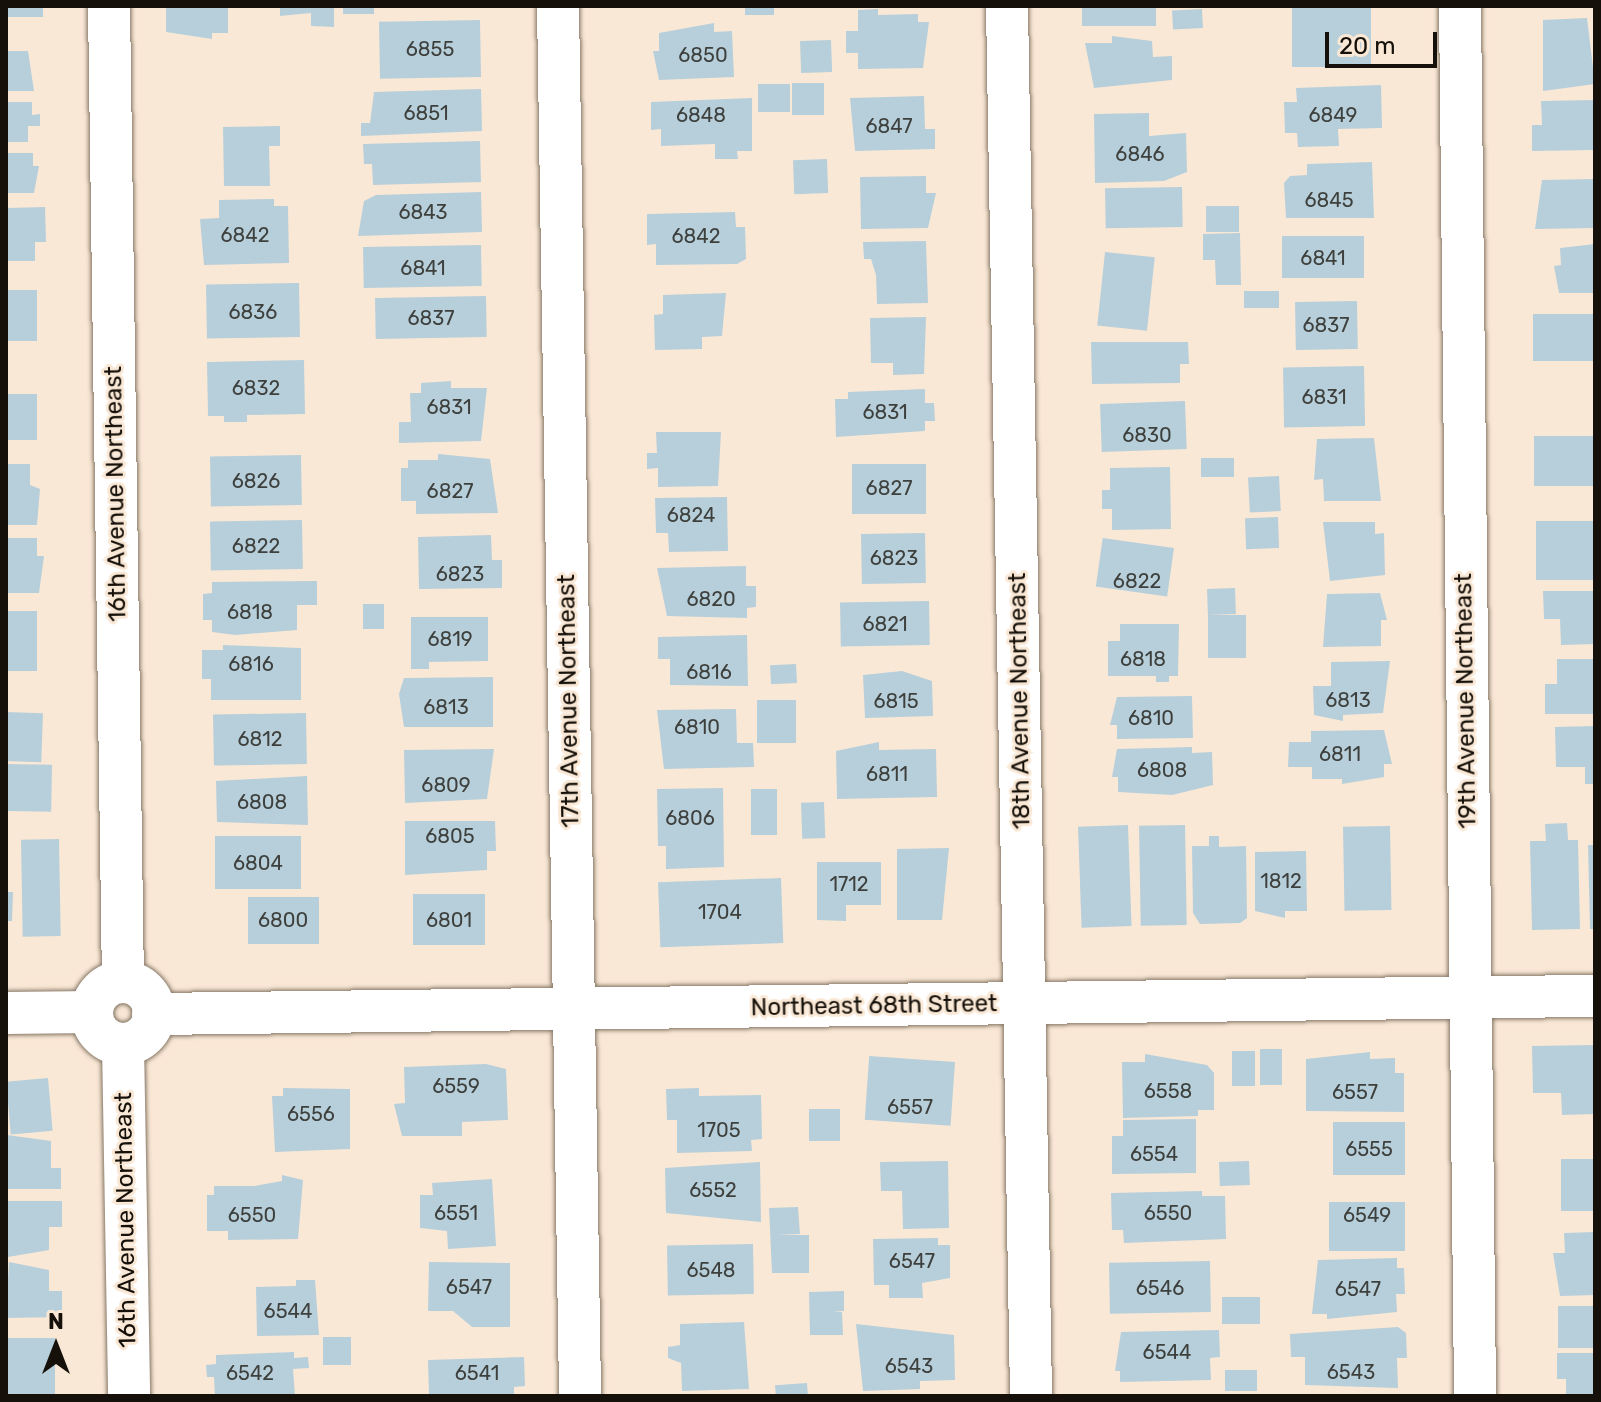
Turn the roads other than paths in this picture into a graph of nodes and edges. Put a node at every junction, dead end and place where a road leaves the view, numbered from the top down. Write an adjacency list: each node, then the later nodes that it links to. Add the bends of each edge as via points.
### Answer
1 (109, 6): 5 (street, 16th Avenue Northeast)
2 (558, 6): 9 (street, 17th Avenue Northeast)
3 (1007, 6): 8 (street, 18th Avenue Northeast)
4 (1460, 6): 7 (street, 19th Avenue Northeast)
5 (123, 982): 10 (street, via 103,989); 12 (street, via 142,990)
6 (1595, 996): 7 (street, Northeast 68th Street)
7 (1469, 997): 8 (street, Northeast 68th Street); 17 (street, 19th Avenue Northeast)
8 (1024, 1004): 9 (street, Northeast 68th Street); 16 (street, 18th Avenue Northeast)
9 (574, 1008): 12 (street, Northeast 68th Street); 15 (street, 17th Avenue Northeast)
10 (92, 1012): 11 (street); 13 (street, via 98,1033)
11 (6, 1013)
12 (153, 1014): 13 (street, via 143,1037)
13 (123, 1044): 14 (street, 16th Avenue Northeast)
14 (129, 1396)
15 (580, 1396)
16 (1031, 1396)
17 (1475, 1396)

